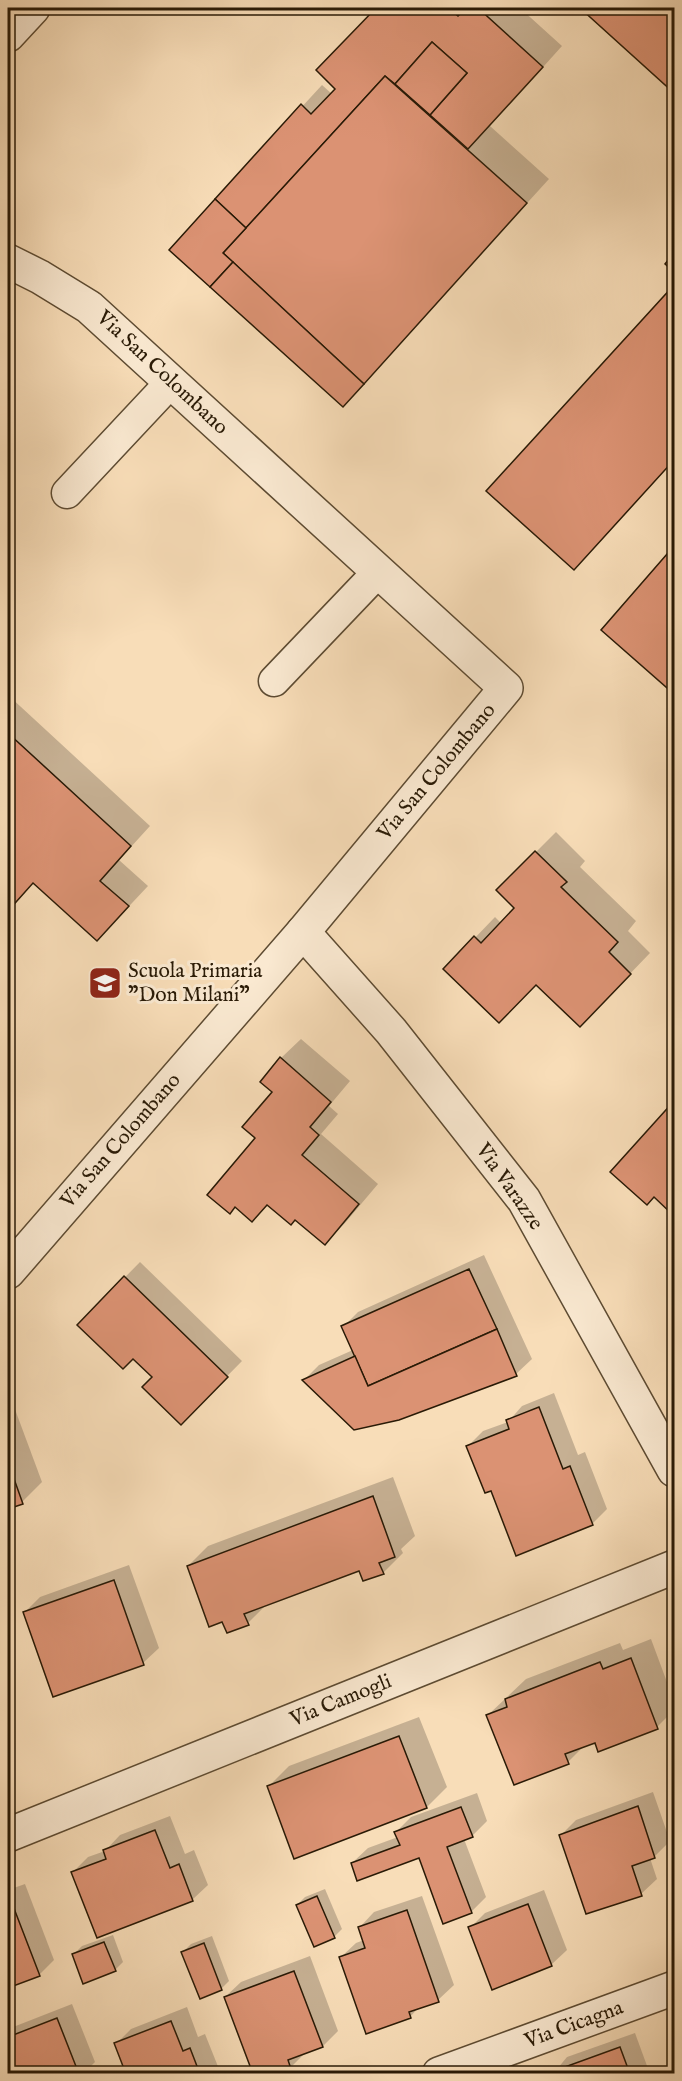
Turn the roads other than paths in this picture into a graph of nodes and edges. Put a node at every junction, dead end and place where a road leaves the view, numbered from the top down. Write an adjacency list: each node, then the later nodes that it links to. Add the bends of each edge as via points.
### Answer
1 (33, 8): 2 (street)
2 (8, 35)
3 (8, 261): 4 (street, Via San Colombano)
4 (40, 277): 5 (street); 6 (street, Via San Colombano, via 89,307)
5 (8, 282)
6 (171, 382): 7 (lane); 8 (street, Via San Colombano)
7 (67, 493)
8 (378, 572): 9 (lane); 10 (street, Via San Colombano, via 507,688)
9 (274, 681)
10 (303, 932): 11 (street, Via San Colombano); 12 (street, Via Varazze, via 391,1031 524,1200)
11 (8, 1272)
12 (675, 1470)
13 (675, 1567): 14 (street, Via Camogli)
14 (8, 1834)
15 (675, 1988): 16 (street, Via Cicagna)
16 (439, 2073)

